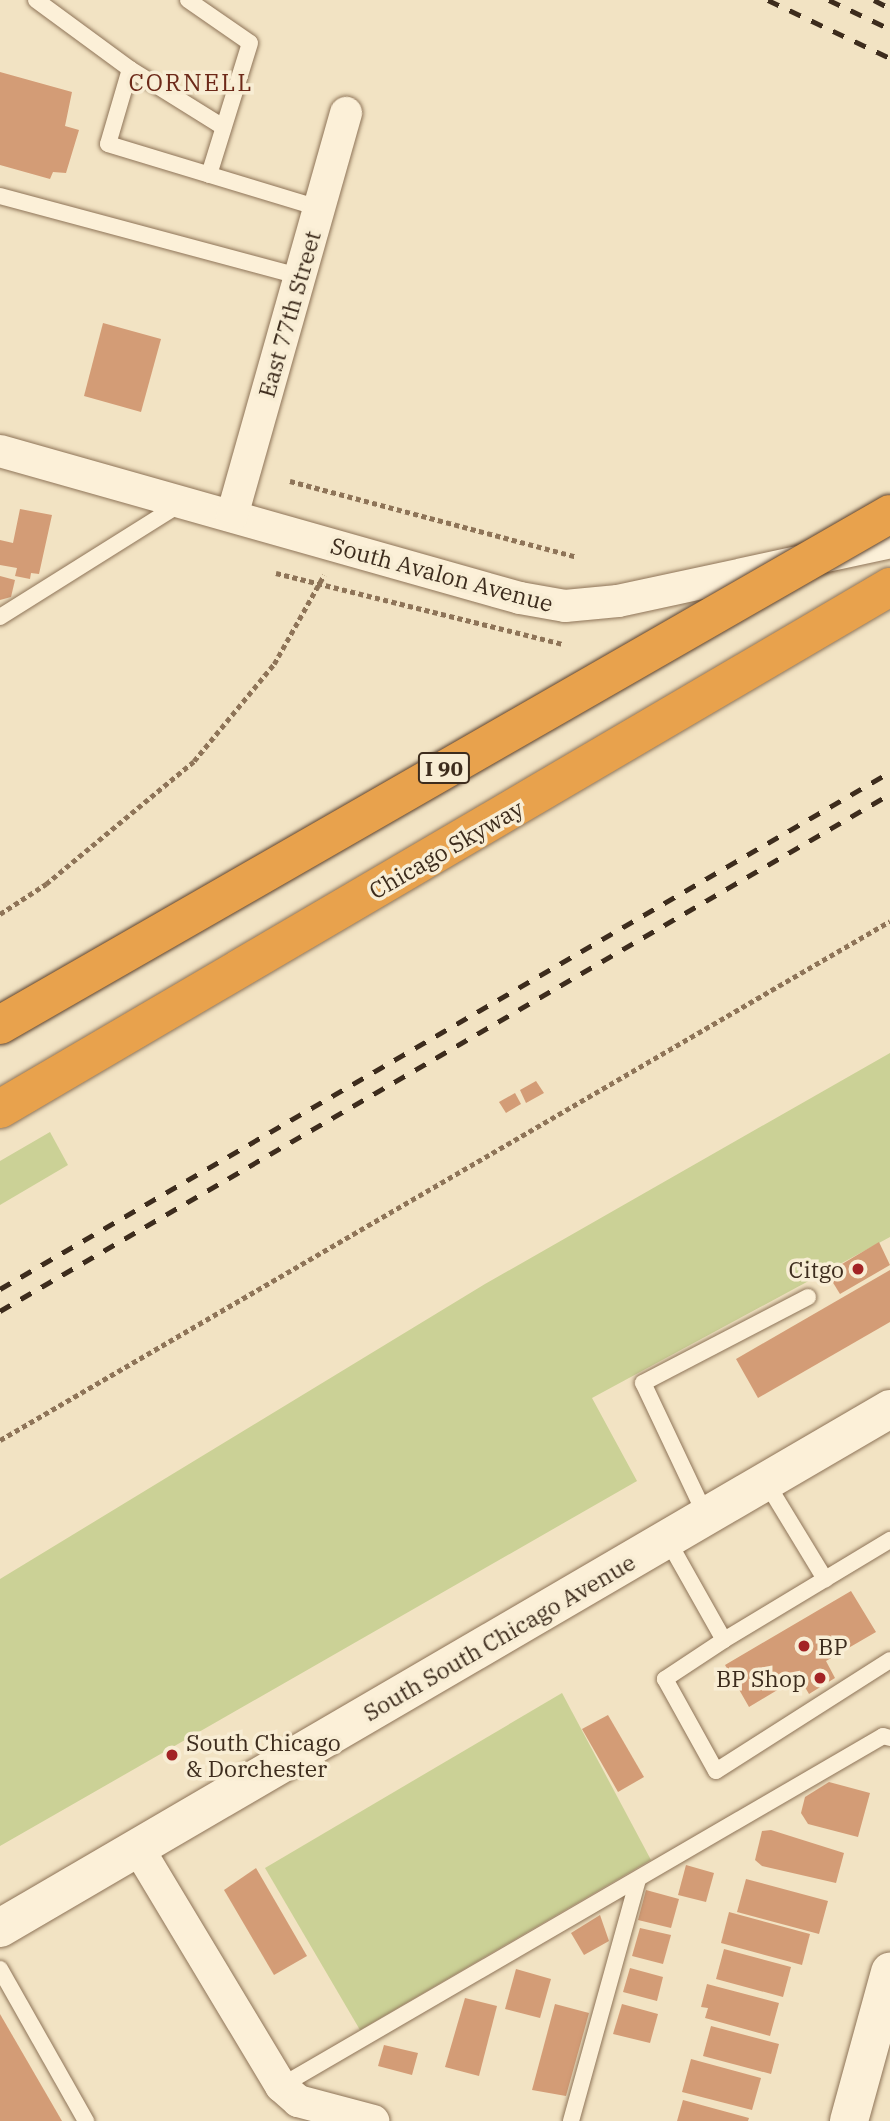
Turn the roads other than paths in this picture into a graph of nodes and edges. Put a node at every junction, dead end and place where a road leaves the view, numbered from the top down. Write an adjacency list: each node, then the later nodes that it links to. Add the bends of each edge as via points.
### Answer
1 (36, 0): 3 (lane)
2 (188, 0): 5 (lane, via 250,43)
3 (130, 69): 5 (lane); 6 (lane, via 108,144)
4 (346, 113): 8 (street, East 77th Street)
5 (223, 127): 6 (lane)
6 (209, 175): 8 (lane)
7 (0, 196): 9 (lane)
8 (319, 208): 9 (street, East 77th Street)
9 (299, 276): 13 (street, East 77th Street)
10 (0, 451): 11 (street, South Avalon Avenue)
11 (185, 501): 13 (street, South Avalon Avenue); 16 (lane)
12 (890, 514): 17 (highway, I 90, bridge)
13 (232, 516): 14 (street, South Avalon Avenue, via 565,606 618,601)
14 (890, 542)
15 (890, 587): 18 (highway, Chicago Skyway)
16 (0, 617)
17 (0, 1025)
18 (14, 1101)
19 (808, 1297): 22 (lane, via 643,1383)
20 (890, 1409): 21 (main road, South South Chicago Avenue)
21 (766, 1482): 22 (main road, South South Chicago Avenue); 25 (lane)
22 (706, 1516): 23 (main road, South South Chicago Avenue)
23 (667, 1539): 26 (lane); 29 (main road, South South Chicago Avenue)
24 (890, 1540): 25 (lane)
25 (825, 1579): 26 (lane)
26 (724, 1640): 27 (lane, via 665,1679 716,1771)
27 (890, 1660)
28 (890, 1738): 30 (lane, via 883,1736)
29 (138, 1848): 31 (main road, South South Chicago Avenue); 34 (street)
30 (638, 1880): 34 (lane); 37 (lane)
31 (0, 1928)
32 (0, 1969): 35 (lane)
33 (890, 1972): 38 (main road)
34 (281, 2086): 36 (street, via 298,2101)
35 (86, 2121)
36 (373, 2121)
37 (571, 2121)
38 (849, 2121)

